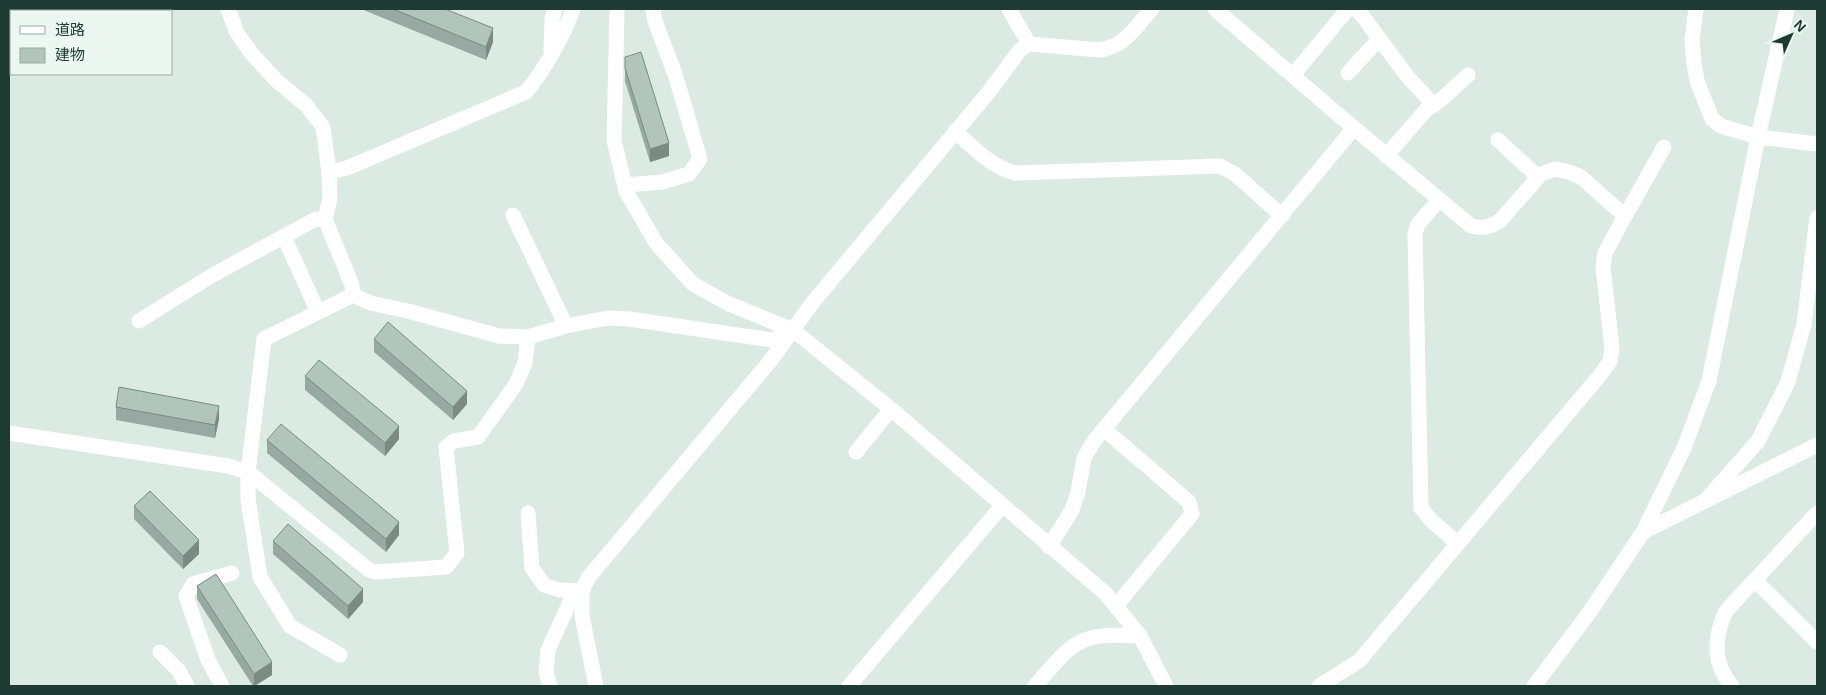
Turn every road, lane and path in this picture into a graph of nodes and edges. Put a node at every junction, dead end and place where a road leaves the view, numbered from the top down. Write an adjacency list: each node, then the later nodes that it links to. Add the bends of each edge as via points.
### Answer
1 (228, 9): 27 (street, via 237,33 252,54 306,105 323,128)
2 (555, 9): 15 (street)
3 (574, 9): 15 (street)
4 (617, 9): 29 (street, via 614,140)
5 (653, 9): 29 (street, via 700,159 689,174 662,182)
6 (1009, 9): 14 (street)
7 (1152, 9): 14 (street, via 1122,42 1111,48 1100,50)
8 (1215, 9): 17 (street)
9 (1348, 9): 17 (street)
10 (1355, 9): 13 (street)
11 (1696, 9): 22 (street, via 1692,40 1694,63 1697,81 1712,118 1721,126)
12 (1786, 9): 22 (street)
13 (1380, 39): 16 (street); 19 (street, via 1407,76)
14 (1029, 44): 21 (street, via 1020,50)
15 (551, 54): 27 (street, via 539,77 526,92 347,168)
16 (1348, 73)
17 (1294, 75): 20 (street)
18 (1468, 75): 19 (street)
19 (1434, 105): 26 (street)
20 (1354, 128): 26 (street); 32 (street)
21 (955, 131): 32 (street, via 994,163 1015,173 1220,166 1236,174); 41 (street, via 812,302)
22 (1758, 137): 24 (street); 53 (street, via 1709,381 1684,448)
23 (1498, 140): 28 (street)
24 (1817, 144)
25 (1664, 147): 33 (street)
26 (1386, 156): 30 (street)
27 (329, 172): 35 (street, via 330,198)
28 (1538, 177): 30 (street, via 1492,226 1471,226); 33 (street, via 1555,169 1581,177)
29 (625, 185): 41 (street, via 656,243 693,284 729,304)
30 (1439, 200): 54 (street, via 1418,224 1415,233 1421,508)
31 (513, 215): 40 (street)
32 (1282, 216): 44 (street)
33 (1625, 216): 54 (street, via 1605,253 1603,267 1612,348 1610,361)
34 (1817, 218): 49 (street, via 1804,324 1788,382 1758,441)
35 (326, 219): 36 (street, via 314,220); 37 (street)
36 (284, 236): 38 (street); 39 (street)
37 (353, 295): 38 (street); 42 (street, via 370,303 499,336)
38 (318, 312): 48 (street, via 264,339)
39 (139, 321)
40 (566, 326): 41 (street, via 608,318 629,319 772,340); 42 (street)
41 (793, 330): 43 (street); 58 (street)
42 (528, 337): 48 (street, via 525,363 516,384 478,437 454,441 446,447 457,553 446,567 369,570)
43 (891, 410): 47 (street); 50 (street)
44 (1104, 429): 55 (street, via 1084,458 1072,510); 59 (street, via 1189,502 1192,514)
45 (9, 433): 48 (street, via 228,466)
46 (1817, 445): 49 (street)
47 (856, 452)
48 (248, 472): 63 (street, via 248,499 260,577 290,626)
49 (1702, 504): 53 (street)
50 (1002, 506): 55 (street); 68 (street)
51 (528, 513): 58 (street, via 532,568 544,585)
52 (1817, 513): 57 (street)
53 (1643, 532): 72 (street, via 1589,613)
54 (1458, 544): 71 (street, via 1358,661)
55 (1049, 546): 59 (street)
56 (232, 572): 65 (street, via 193,584 186,596 208,660)
57 (1755, 580): 61 (street); 73 (street, via 1726,611 1718,628 1716,647 1721,666)
58 (579, 591): 66 (street, via 548,650 546,672); 67 (street)
59 (1116, 606): 60 (street)
60 (1140, 636): 69 (street, via 1111,634 1078,642 1063,653); 70 (street)
61 (1817, 642)
62 (160, 652): 64 (street, via 179,671)
63 (340, 655)
64 (187, 686)
65 (222, 686)
66 (550, 686)
67 (596, 686)
68 (849, 686)
69 (1035, 686)
70 (1166, 686)
71 (1319, 686)
72 (1534, 686)
73 (1732, 686)

